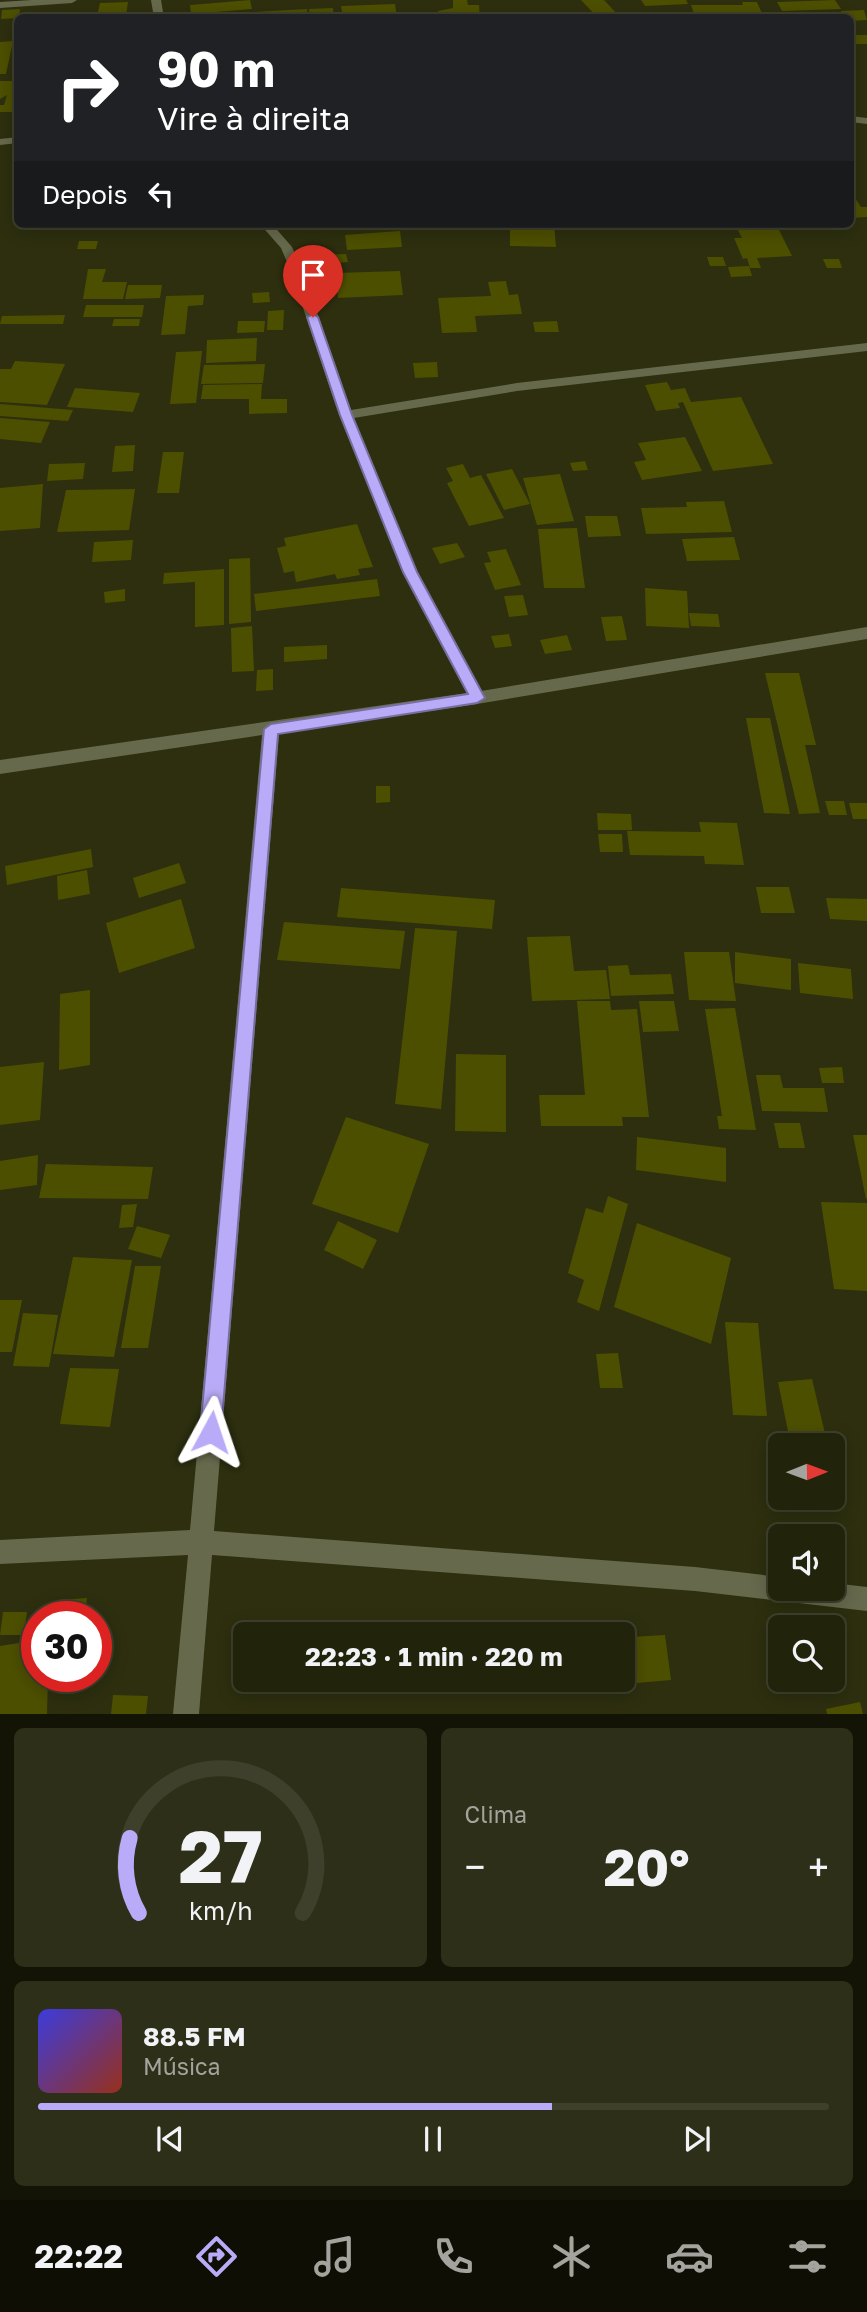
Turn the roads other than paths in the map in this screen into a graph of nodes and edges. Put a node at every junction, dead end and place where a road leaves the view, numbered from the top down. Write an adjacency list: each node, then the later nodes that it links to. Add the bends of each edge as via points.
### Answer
1 (72, 0): 2 (street)
2 (0, 5)
3 (269, 228): 5 (street, via 286,247 296,269)
4 (867, 347): 5 (street, via 517,387)
5 (346, 415): 7 (street, via 410,572)
6 (867, 633): 7 (street)
7 (477, 698): 8 (street)
8 (271, 729): 9 (street); 10 (street)
9 (0, 767)
10 (201, 1542): 11 (street); 12 (street); 15 (street)
11 (0, 1552)
12 (768, 1587)
13 (845, 1596): 14 (street)
14 (867, 1599)
15 (186, 1713)

